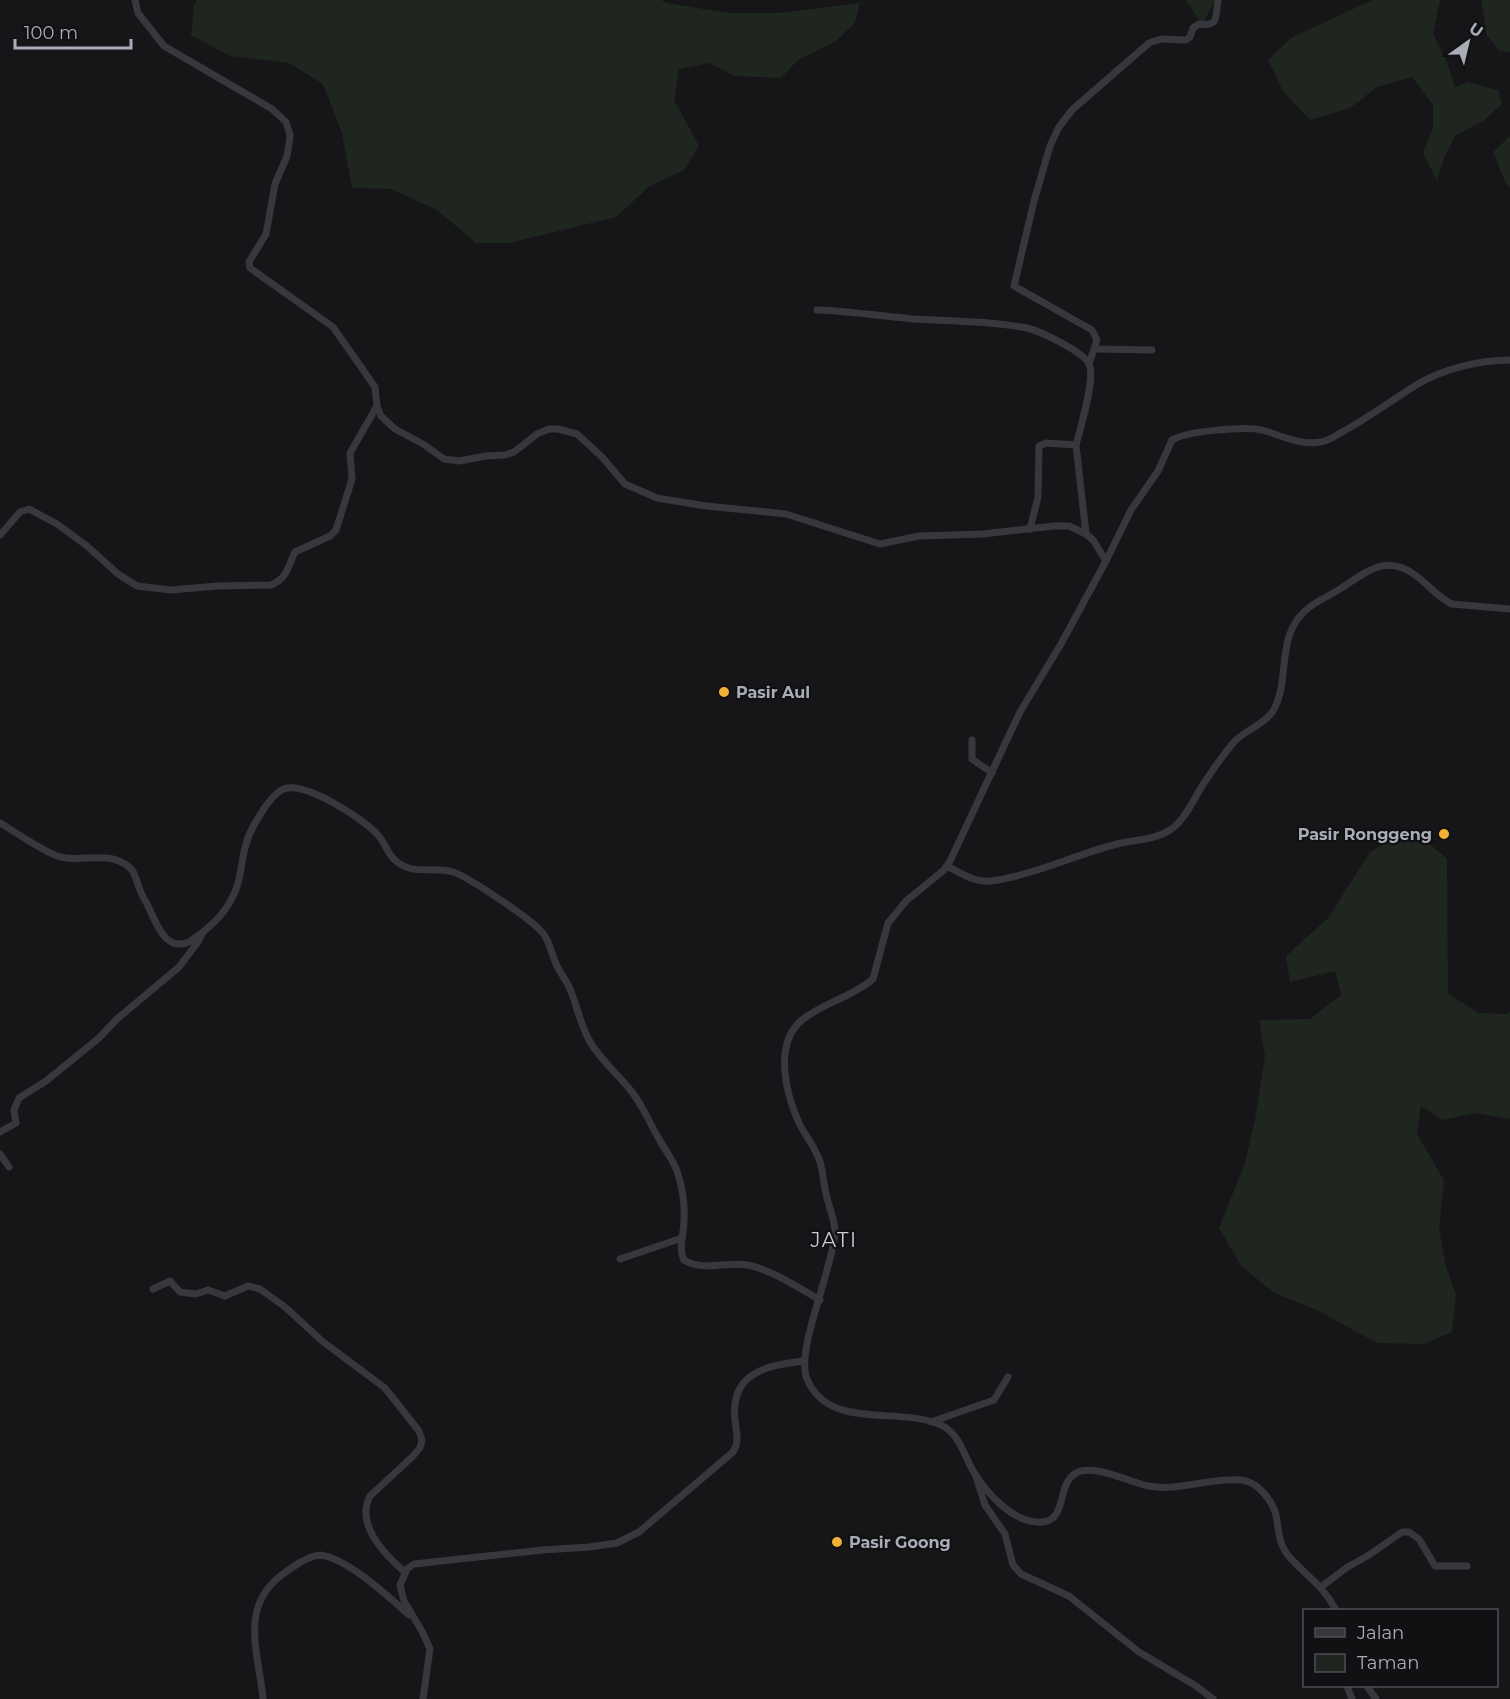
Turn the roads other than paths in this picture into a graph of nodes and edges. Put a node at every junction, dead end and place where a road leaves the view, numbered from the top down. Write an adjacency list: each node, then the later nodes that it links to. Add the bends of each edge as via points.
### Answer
1 (135, 0): 8 (street, via 138,13 164,46 272,109 286,122 290,135 287,156 275,184 266,234 249,265 333,327 375,387)
2 (1218, 0): 4 (street, via 1212,24 1198,24 1186,40 1161,39 1149,43 1072,110 1050,146 1014,286 1088,327 1097,337)
3 (818, 310): 7 (street, via 1029,328 1066,346)
4 (1095, 349): 5 (street); 7 (street)
5 (1152, 350)
6 (1510, 360): 13 (street, via 1464,367 1428,379 1323,442 1308,443 1247,428 1174,439)
7 (1089, 364): 9 (street, via 1090,386)
8 (377, 406): 10 (street, via 381,416 395,429 448,460 505,455 549,429 568,430 593,448 625,484 645,494 706,506 786,514 880,544 919,536); 12 (street, via 350,453 352,479 336,530 295,552 285,576 271,585 171,590 136,586 57,524 29,509 20,513)
9 (1076, 445): 10 (street, via 1039,446 1038,497); 11 (street)
10 (1030, 529): 11 (street, via 1062,526)
11 (1086, 534): 13 (street)
12 (0, 535)
13 (1106, 561): 16 (street, via 1020,712)
14 (1510, 609): 18 (street, via 1452,604 1405,569 1374,567 1302,614 1287,642 1278,698 1271,714 1235,742 1170,830 998,880 977,880)
15 (972, 740): 16 (street, via 972,759)
16 (992, 773): 18 (street)
17 (0, 823): 19 (street, via 58,856 99,856 128,866 159,931 168,941 183,944)
18 (947, 866): 26 (street, via 892,916 873,980 804,1018 792,1031 785,1050 785,1073 796,1117 818,1158 835,1227)
19 (205, 928): 20 (street, via 179,967 99,1038 20,1098 14,1110 16,1123); 23 (street, via 231,901 249,834 270,800 286,788 314,792 364,823 400,865 454,872 473,883 547,937 589,1040 635,1095 673,1161 682,1190)
20 (0, 1132)
21 (0, 1154): 22 (street)
22 (9, 1167)
23 (682, 1238): 24 (street); 26 (street, via 683,1258 691,1264 754,1267)
24 (620, 1259)
25 (153, 1289): 32 (street, via 170,1281 180,1292 196,1294 208,1290 225,1296 248,1286 257,1288 385,1388 422,1440 420,1448 366,1504 376,1543)
26 (820, 1300): 27 (street)
27 (803, 1361): 29 (street, via 808,1383 833,1407); 32 (street, via 755,1373 740,1387 735,1398 737,1441 733,1452 667,1510 626,1539 589,1547 414,1564)
28 (1008, 1377): 29 (street, via 994,1400)
29 (931, 1422): 30 (street, via 952,1433)
30 (975, 1474): 33 (street, via 1008,1509 1036,1522 1056,1516 1067,1481 1081,1470 1162,1488 1219,1480 1246,1481 1269,1501 1286,1552); 38 (street, via 985,1505 1005,1534 1016,1569 1026,1578 1069,1596 1139,1652)
31 (1467, 1566): 33 (street, via 1437,1567 1419,1539 1401,1532)
32 (405, 1572): 35 (street, via 401,1593)
33 (1321, 1587): 34 (street)
34 (1335, 1609)
35 (413, 1618): 36 (street, via 338,1561 322,1555 303,1561 274,1581 256,1612 255,1648); 37 (street, via 430,1649)
36 (263, 1699)
37 (423, 1699)
38 (1213, 1699)

